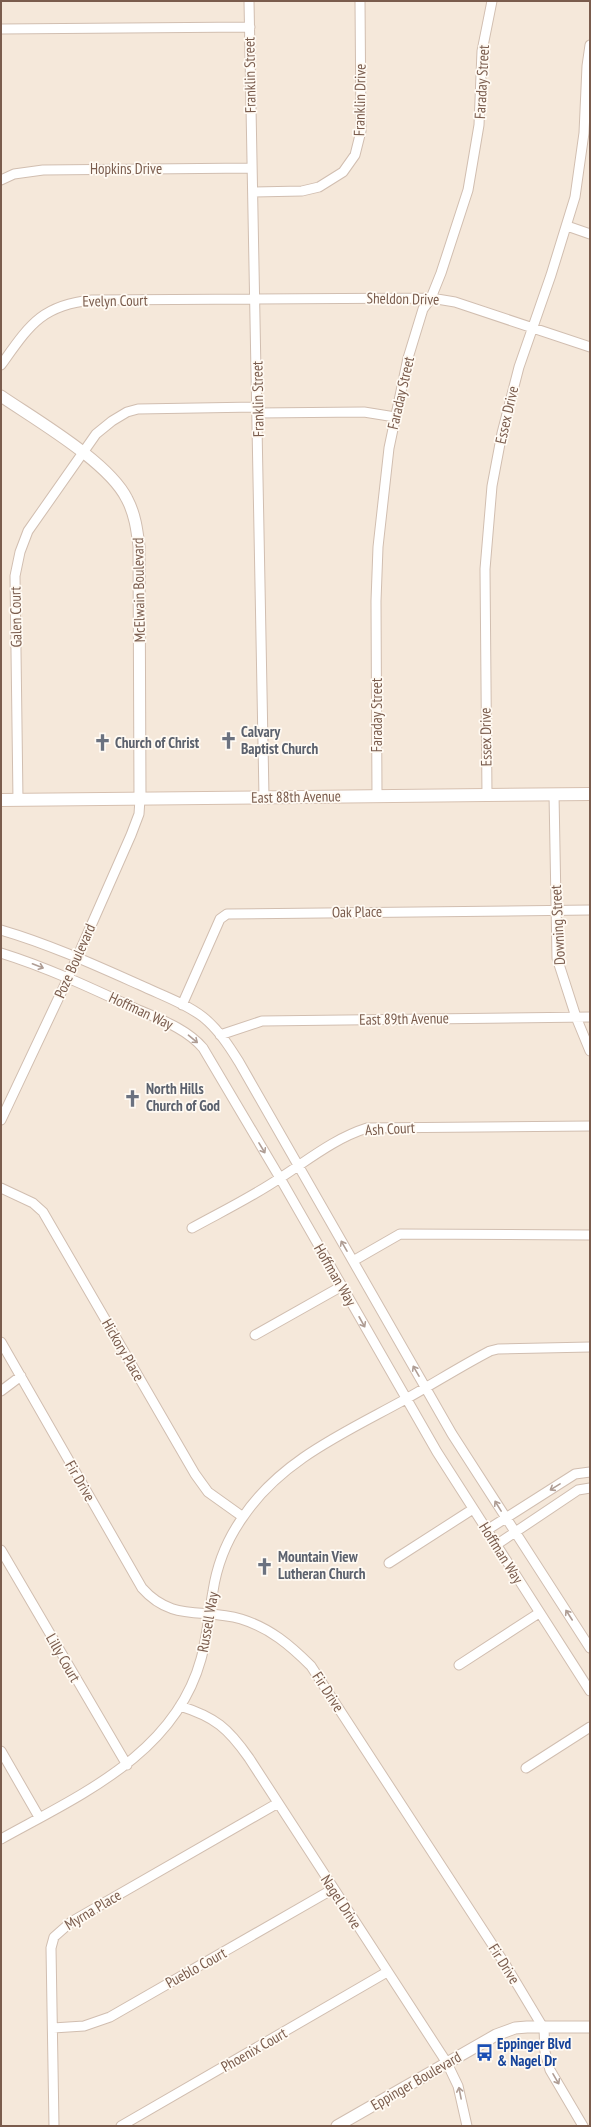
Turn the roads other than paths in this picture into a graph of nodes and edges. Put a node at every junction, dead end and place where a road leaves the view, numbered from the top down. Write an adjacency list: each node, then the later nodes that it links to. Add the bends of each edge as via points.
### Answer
1 (249, 1): 4 (street, Franklin Street)
2 (360, 1): 10 (street, Franklin Drive, via 361,131 355,155 343,172 319,187 302,192)
3 (492, 1): 13 (street, Faraday Street, via 482,51 475,157 458,223)
4 (250, 27): 5 (street); 8 (street, Franklin Street)
5 (1, 29)
6 (590, 45): 7 (street, Essex Drive, via 587,66)
7 (587, 133): 11 (street, Essex Drive)
8 (252, 168): 9 (street, Hopkins Drive, via 43,170 14,174); 10 (street, Franklin Street)
9 (1, 180)
10 (253, 192): 14 (street, Franklin Street)
11 (567, 226): 12 (street); 15 (street, Essex Drive)
12 (590, 234)
13 (431, 298): 14 (street, Sheldon Drive); 15 (street, Sheldon Drive, via 455,302); 20 (street, Faraday Street, via 423,310 410,351)
14 (255, 300): 17 (street, Evelyn Court, via 74,302 46,313 33,322); 19 (street, Franklin Street)
15 (532, 327): 16 (street, Sheldon Drive); 24 (street, Essex Drive, via 518,367 502,433 487,530)
16 (590, 348)
17 (1, 365)
18 (1, 396): 21 (street, McElwain Boulevard)
19 (258, 410): 20 (street, Galen Court, via 364,412); 21 (street, Galen Court, via 138,409 127,412 106,425 96,434); 26 (street, Franklin Street)
20 (395, 417): 25 (street, Faraday Street, via 382,493 378,547)
21 (83, 453): 27 (street, McElwain Boulevard, via 118,485 127,498 137,529); 29 (street, Galen Court, via 28,531 17,563 15,576)
22 (554, 794): 23 (main road, East 88th Avenue); 24 (main road, East 88th Avenue); 30 (street, Downing Street)
23 (590, 794)
24 (487, 795): 25 (main road, East 88th Avenue)
25 (377, 796): 26 (main road, East 88th Avenue)
26 (264, 798): 27 (main road, East 88th Avenue)
27 (140, 799): 29 (main road, East 88th Avenue); 34 (street, Poze Boulevard, via 139,814 131,835)
28 (1, 800): 29 (main road, East 88th Avenue)
29 (18, 800)
30 (556, 910): 31 (street, Oak Place); 36 (street, Oak Place, via 227,914 220,919); 37 (street, Downing Street, via 557,958)
31 (590, 910)
32 (1, 930): 34 (street, Hoffman Way)
33 (1, 954): 35 (street, Hoffman Way, one-way to 35)
34 (77, 957): 35 (street, Poze Boulevard); 36 (street, Hoffman Way)
35 (68, 978): 41 (street, Poze Boulevard); 44 (street, Hoffman Way, one-way to 44, via 171,1025 198,1042 216,1067)
36 (182, 1005): 39 (street, Hoffman Way, via 203,1018)
37 (576, 1017): 38 (street, East 89th Avenue); 39 (street, East 89th Avenue, via 262,1021); 40 (street, Downing Street)
38 (590, 1017)
39 (220, 1035): 43 (street, Hoffman Way, via 239,1062)
40 (590, 1051)
41 (1, 1120)
42 (590, 1126): 43 (street, Ash Court, via 367,1128 353,1132)
43 (298, 1165): 44 (street, Ash Court); 48 (street, Hoffman Way, one-way to 43)
44 (280, 1178): 46 (street, Ash Court); 49 (street, Hoffman Way)
45 (1, 1188): 60 (street, Hickory Place, via 33,1203 43,1212 197,1478 208,1492)
46 (192, 1228)
47 (590, 1235): 48 (street, via 400,1234)
48 (353, 1261): 54 (street, Hoffman Way, one-way to 48)
49 (342, 1286): 50 (street); 56 (street, Hoffman Way, one-way to 56)
50 (255, 1335)
51 (1, 1342): 53 (street, Fir Drive)
52 (590, 1347): 54 (street, Russell Way, via 498,1349 490,1351)
53 (21, 1376): 55 (street); 68 (street, Fir Drive, via 142,1588 156,1603 168,1609)
54 (426, 1388): 56 (street, Russell Way); 61 (street, Hoffman Way, one-way to 54)
55 (1, 1391)
56 (406, 1399): 59 (street, Hoffman Way); 60 (street, Russell Way, via 296,1462 263,1491)
57 (590, 1472): 61 (street, one-way to 61, via 575,1474)
58 (590, 1488): 63 (street, via 578,1490)
59 (473, 1510): 62 (street, Hoffman Way); 66 (street)
60 (242, 1517): 68 (street, Russell Way, via 223,1555)
61 (506, 1518): 62 (street); 63 (street, Hoffman Way)
62 (487, 1530): 64 (street, Hoffman Way)
63 (515, 1533): 64 (street); 69 (street, Hoffman Way, one-way to 63)
64 (496, 1545): 67 (street, Hoffman Way)
65 (1, 1550): 75 (street, Lilly Court)
66 (389, 1563)
67 (539, 1613): 70 (street); 71 (street, Hoffman Way)
68 (209, 1614): 72 (street, Russell Way, via 201,1660 195,1678); 84 (street, Fir Drive, via 240,1619 261,1627 287,1643 311,1666 505,1964)
69 (589, 1643)
70 (459, 1665)
71 (590, 1691)
72 (180, 1706): 75 (street, Russell Way, via 160,1734); 77 (street, Nagel Drive, via 220,1723 229,1731)
73 (590, 1727): 76 (street)
74 (1, 1751): 78 (street)
75 (127, 1765): 78 (street, Russell Way)
76 (526, 1768)
77 (278, 1803): 80 (street, Nagel Drive); 83 (street, Myrna Place, via 70,1922 58,1932 51,1948)
78 (40, 1818): 79 (street, Russell Way)
79 (1, 1839)
80 (333, 1889): 81 (street, Nagel Drive); 83 (street, Pueblo Court, via 110,2016 84,2026)
81 (386, 1972): 85 (street, Nagel Drive); 88 (street, Phoenix Court)
82 (590, 2027): 84 (street, Eppinger Boulevard)
83 (53, 2028): 87 (street, Myrna Place)
84 (544, 2029): 85 (street, Eppinger Boulevard, via 515,2028 496,2035); 90 (street, Fir Drive, one-way to 90, via 545,2052 550,2070)
85 (447, 2063): 86 (street, Eppinger Boulevard); 89 (street, Nagel Drive, one-way to 85, via 458,2086)
86 (343, 2124)
87 (54, 2126)
88 (121, 2126)
89 (467, 2126)
90 (583, 2126)

